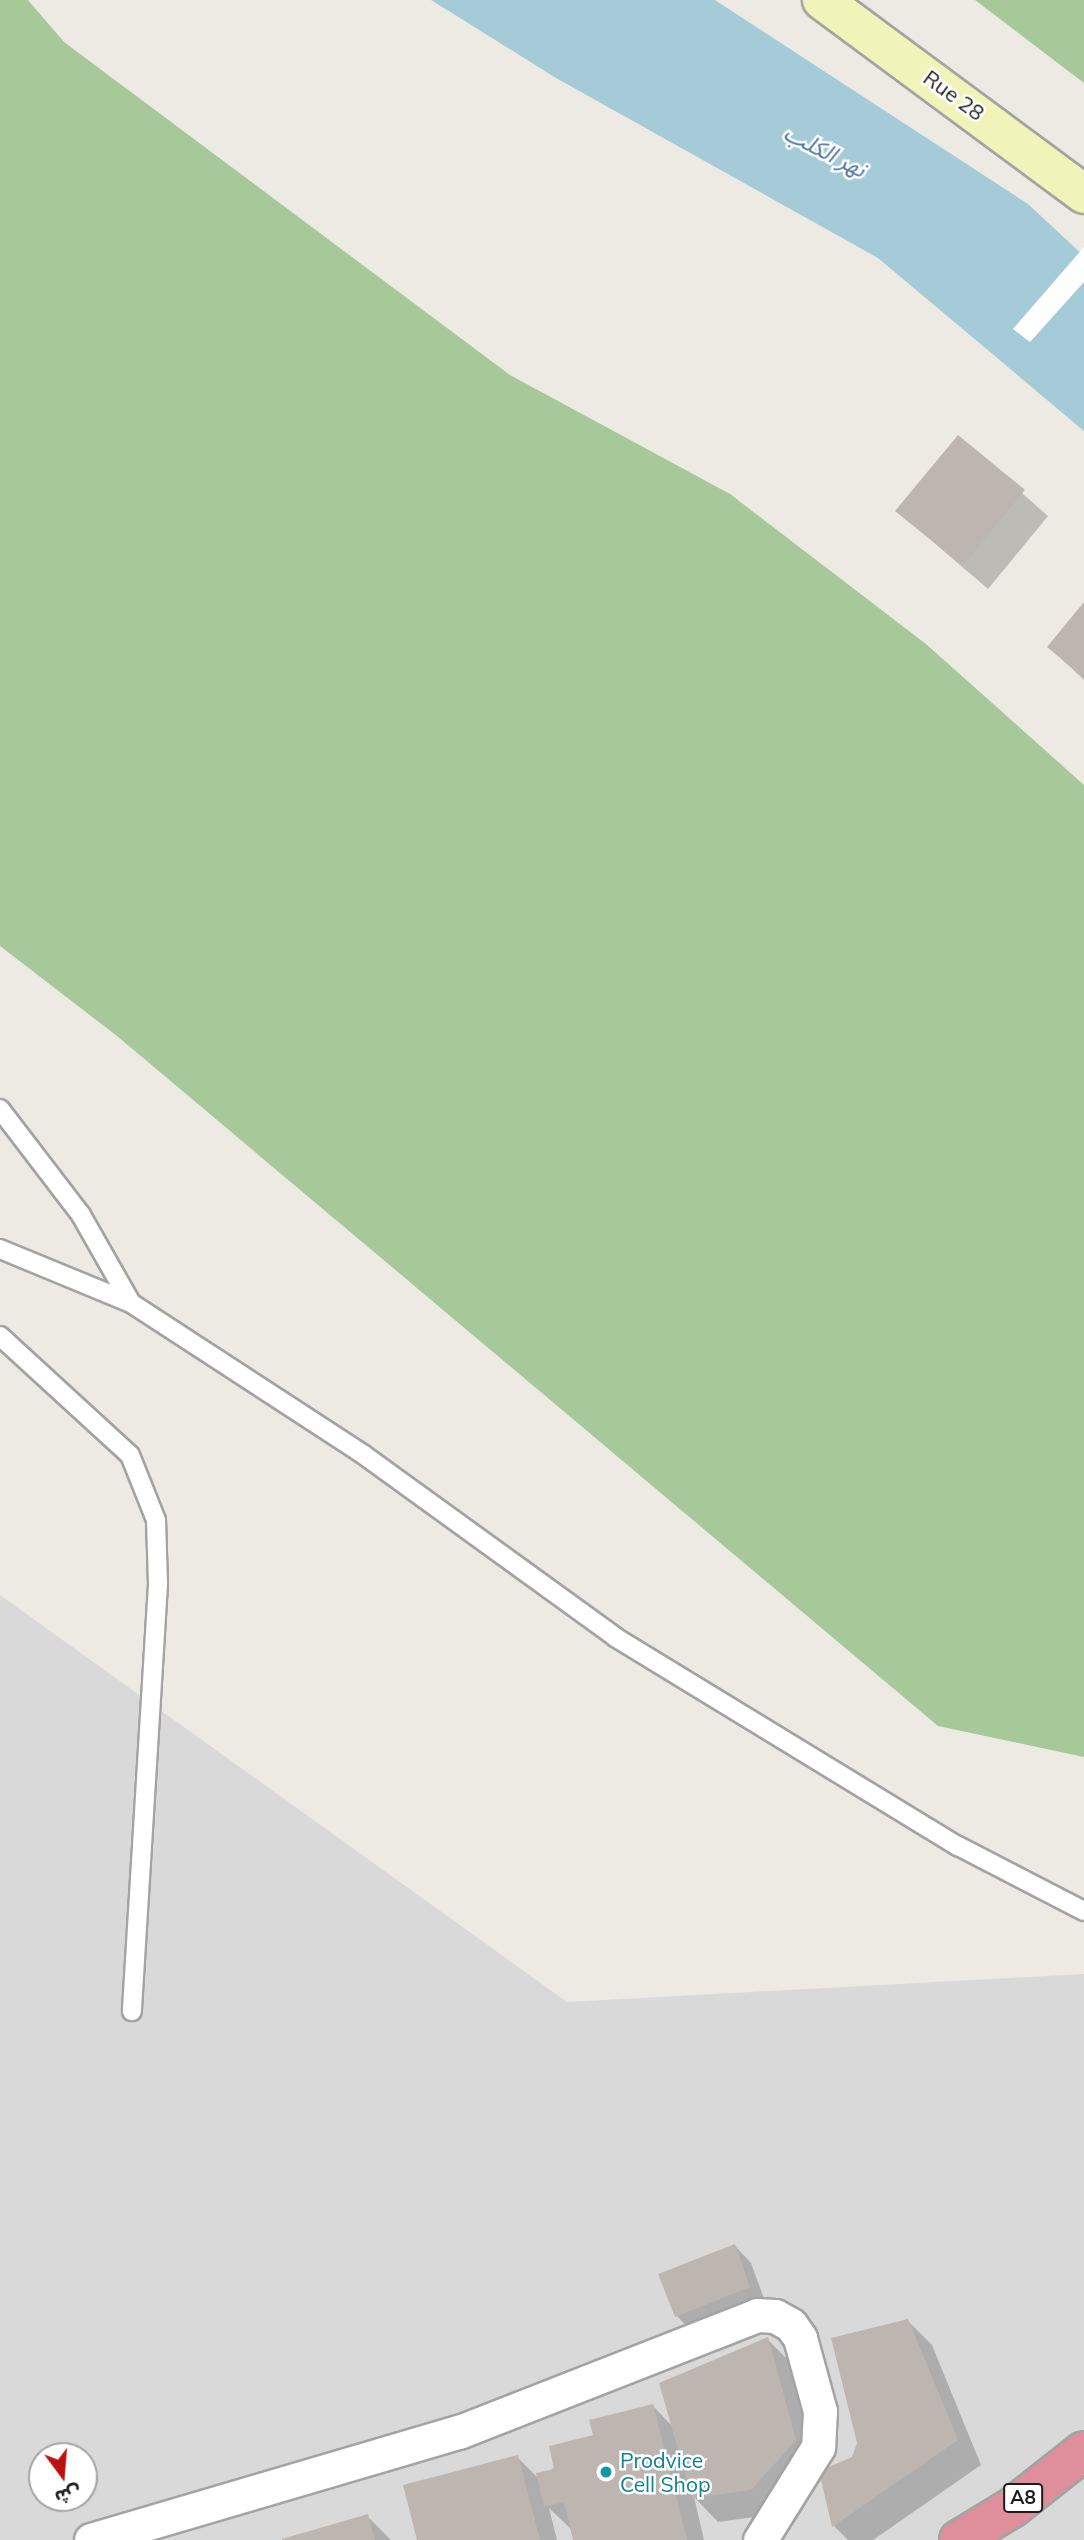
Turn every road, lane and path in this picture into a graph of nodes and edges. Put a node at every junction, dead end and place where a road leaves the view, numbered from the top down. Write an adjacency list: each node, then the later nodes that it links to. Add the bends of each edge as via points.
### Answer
1 (822, 0): 2 (street, Rue 28)
2 (1084, 194)
3 (0, 1109): 5 (lane, via 81,1214)
4 (0, 1248): 5 (lane)
5 (131, 1303): 7 (lane, via 364,1455 615,1637 958,1846)
6 (0, 1336): 8 (lane, via 130,1455 156,1520 158,1584)
7 (1084, 1911)
8 (132, 2011)
9 (1084, 2451): 12 (highway, A8, via 1013,2507)
10 (91, 2540): 11 (street, via 459,2432 757,2315 775,2316 791,2325 800,2338 820,2411 818,2447)
11 (760, 2540)
12 (959, 2540)

